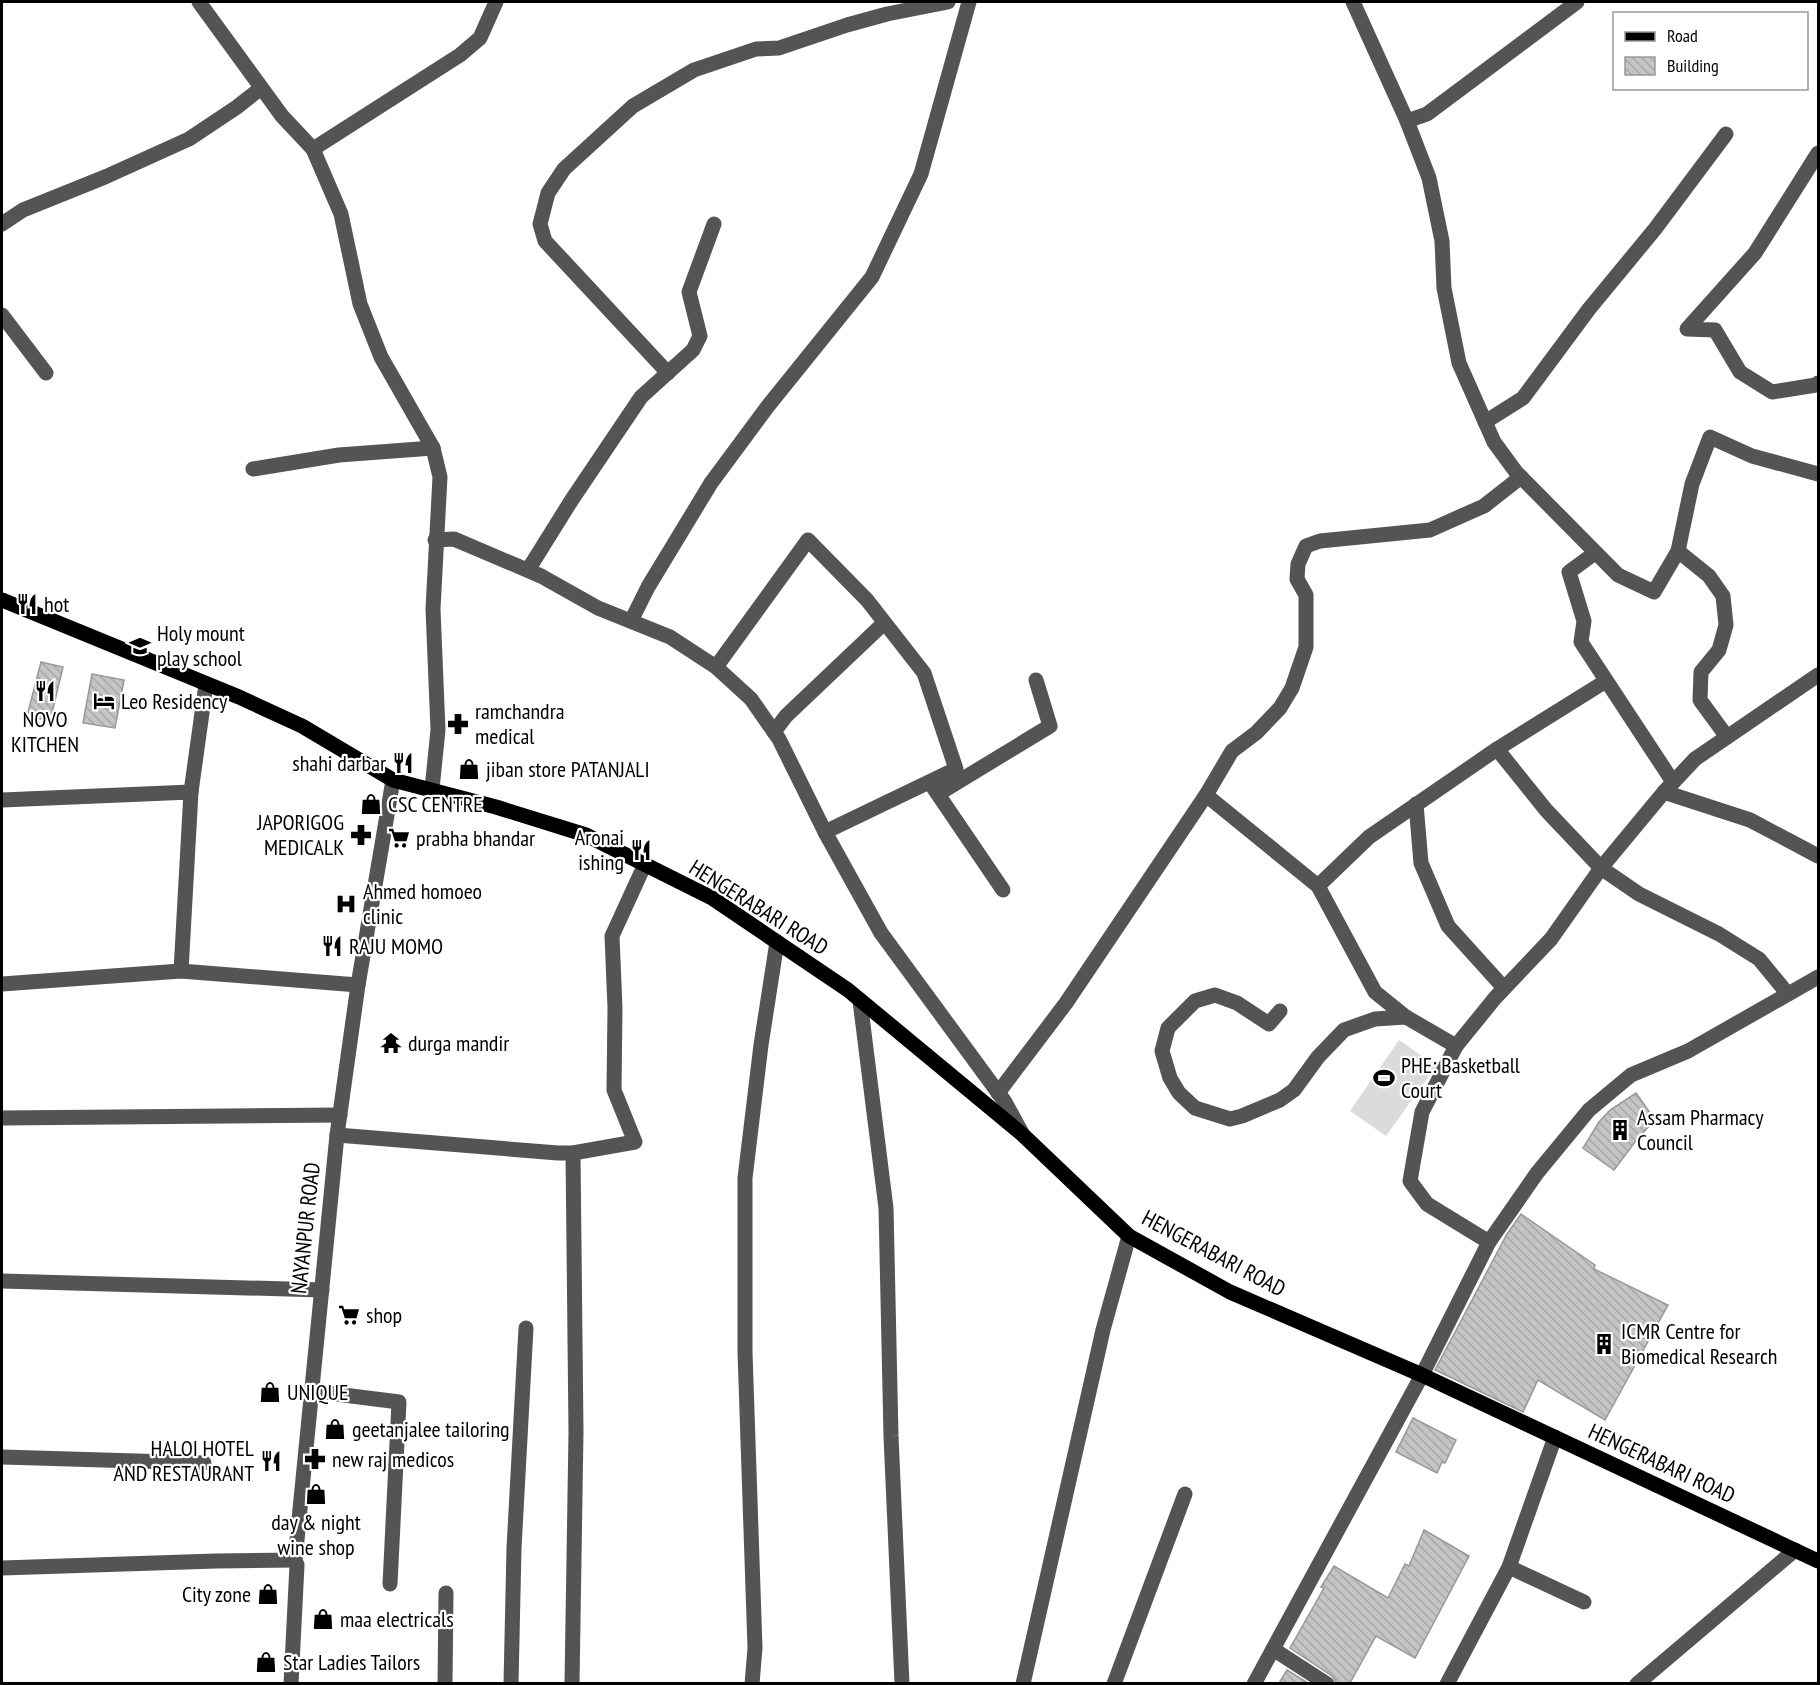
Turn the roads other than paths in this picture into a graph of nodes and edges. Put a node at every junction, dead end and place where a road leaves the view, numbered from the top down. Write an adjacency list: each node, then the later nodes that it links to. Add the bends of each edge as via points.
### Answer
1 (199, 2): 7 (street)
2 (496, 2): 10 (street, via 480,38 460,55)
3 (948, 2): 16 (street, via 847,24 779,48 756,48 694,70 633,106 564,169 548,193 540,224 545,241)
4 (969, 2): 28 (street, via 921,174 872,277 711,483)
5 (1353, 2): 8 (street)
6 (1577, 2): 8 (street, via 1427,114)
7 (261, 88): 10 (street); 12 (street, via 189,139 23,210)
8 (1407, 121): 18 (street, via 1429,178 1459,363)
9 (1726, 134): 18 (street, via 1523,398)
10 (313, 149): 19 (street, via 341,214 360,304 377,347)
11 (1818, 153): 17 (street, via 1755,253 1687,329 1715,330 1740,372 1772,392)
12 (2, 224)
13 (714, 224): 16 (street, via 689,292 700,336 693,350)
14 (2, 315): 15 (street)
15 (46, 373)
16 (668, 373): 26 (street, via 641,397)
17 (1818, 383)
18 (1485, 422): 22 (street, via 1494,442)
19 (433, 448): 20 (street, via 339,455); 23 (street, via 440,477)
20 (253, 469)
21 (1818, 474): 24 (street, via 1752,456 1710,437 1692,484)
22 (1521, 477): 25 (street); 43 (street, via 1484,506 1430,530 1320,541 1306,546 1297,579 1306,595 1306,647 1292,688 1280,708 1232,751)
23 (435, 540): 26 (street, via 454,539); 41 (street, via 433,609 438,730)
24 (1678, 551): 25 (street, via 1654,592 1618,575); 36 (street, via 1709,576 1723,596 1726,625 1719,650 1701,672 1700,700)
25 (1595, 553): 33 (street, via 1569,572 1584,621 1581,642)
26 (528, 570): 28 (street)
27 (2, 600): 34 (main road, HENGERABARI ROAD)
28 (631, 621): 30 (street, via 670,637)
29 (884, 623): 30 (street, via 867,600 807,540); 35 (street); 40 (street, via 924,673 956,769)
30 (716, 667): 35 (street, via 751,699)
31 (1818, 675): 36 (street)
32 (1036, 680): 40 (street, via 1050,726)
33 (1606, 681): 37 (street); 39 (street)
34 (206, 684): 38 (main road, HENGERABARI ROAD, via 302,726); 42 (street)
35 (774, 732): 46 (street)
36 (1727, 737): 39 (street, via 1695,759)
37 (1497, 749): 45 (street); 49 (street, via 1546,810)
38 (393, 780): 41 (main road, HENGERABARI ROAD); 56 (street, NAYANPUR ROAD)
39 (1669, 787): 47 (street, via 1750,820); 49 (street)
40 (934, 788): 46 (street); 51 (street)
41 (432, 789): 48 (main road, HENGERABARI ROAD, via 586,835)
42 (191, 792): 44 (street); 53 (street)
43 (1206, 795): 50 (street); 63 (street, via 1066,1003)
44 (2, 800)
45 (1416, 804): 50 (street, via 1369,837); 57 (street, via 1421,863 1448,926)
46 (825, 832): 63 (street, via 881,933)
47 (1818, 856)
48 (645, 864): 52 (main road, HENGERABARI ROAD, via 712,898); 68 (street, via 612,936 614,1090 635,1142)
49 (1601, 868): 57 (street, via 1551,939); 58 (street, via 1639,894 1759,959)
50 (1318, 886): 61 (street, via 1375,992)
51 (1003, 890)
52 (777, 942): 59 (main road, HENGERABARI ROAD); 93 (street, via 745,1178)
53 (181, 970): 55 (street); 56 (street)
54 (1818, 977): 58 (street)
55 (2, 984)
56 (358, 985): 64 (street, NAYANPUR ROAD)
57 (1504, 988): 62 (street)
58 (1787, 993): 70 (street, via 1688,1051 1631,1075 1589,1110 1537,1173)
59 (860, 1001): 67 (main road, HENGERABARI ROAD); 94 (street, via 886,1208)
60 (1280, 1011): 61 (street, via 1269,1024 1237,1003 1215,995 1195,1001 1168,1028 1162,1051 1179,1093 1195,1108 1230,1119 1242,1116 1294,1090 1344,1030 1375,1019)
61 (1406, 1017): 62 (street)
62 (1456, 1046): 70 (street, via 1422,1112 1410,1181 1427,1204)
63 (998, 1093): 67 (street)
64 (340, 1115): 65 (street); 66 (street, NAYANPUR ROAD)
65 (2, 1119)
66 (337, 1135): 68 (street); 72 (street, NAYANPUR ROAD)
67 (1023, 1135): 69 (main road, HENGERABARI ROAD)
68 (573, 1153): 92 (street, via 576,1432)
69 (1129, 1236): 74 (main road, HENGERABARI ROAD, via 1230,1292); 95 (street, via 1103,1330)
70 (1489, 1242): 74 (street)
71 (2, 1281): 72 (street)
72 (322, 1290): 75 (street, NAYANPUR ROAD)
73 (526, 1328): 91 (street)
74 (1422, 1375): 76 (main road, HENGERABARI ROAD); 88 (street)
75 (312, 1391): 81 (street, NAYANPUR ROAD); 85 (street, via 399,1402)
76 (1555, 1437): 80 (main road, HENGERABARI ROAD); 83 (street)
77 (2, 1457): 78 (street)
78 (204, 1463)
79 (1185, 1494): 96 (street)
80 (1795, 1550): 82 (main road, HENGERABARI ROAD); 100 (street)
81 (295, 1560): 84 (street); 89 (street, NAYANPUR ROAD)
82 (1818, 1562)
83 (1509, 1567): 87 (street); 99 (street)
84 (2, 1568)
85 (390, 1584)
86 (446, 1593): 90 (street)
87 (1584, 1602)
88 (1273, 1649): 97 (street); 98 (street)
89 (291, 1683)
90 (445, 1683)
91 (511, 1683)
92 (572, 1683)
93 (752, 1683)
94 (902, 1683)
95 (1023, 1683)
96 (1114, 1683)
97 (1254, 1683)
98 (1327, 1683)
99 (1447, 1683)
100 (1637, 1683)

